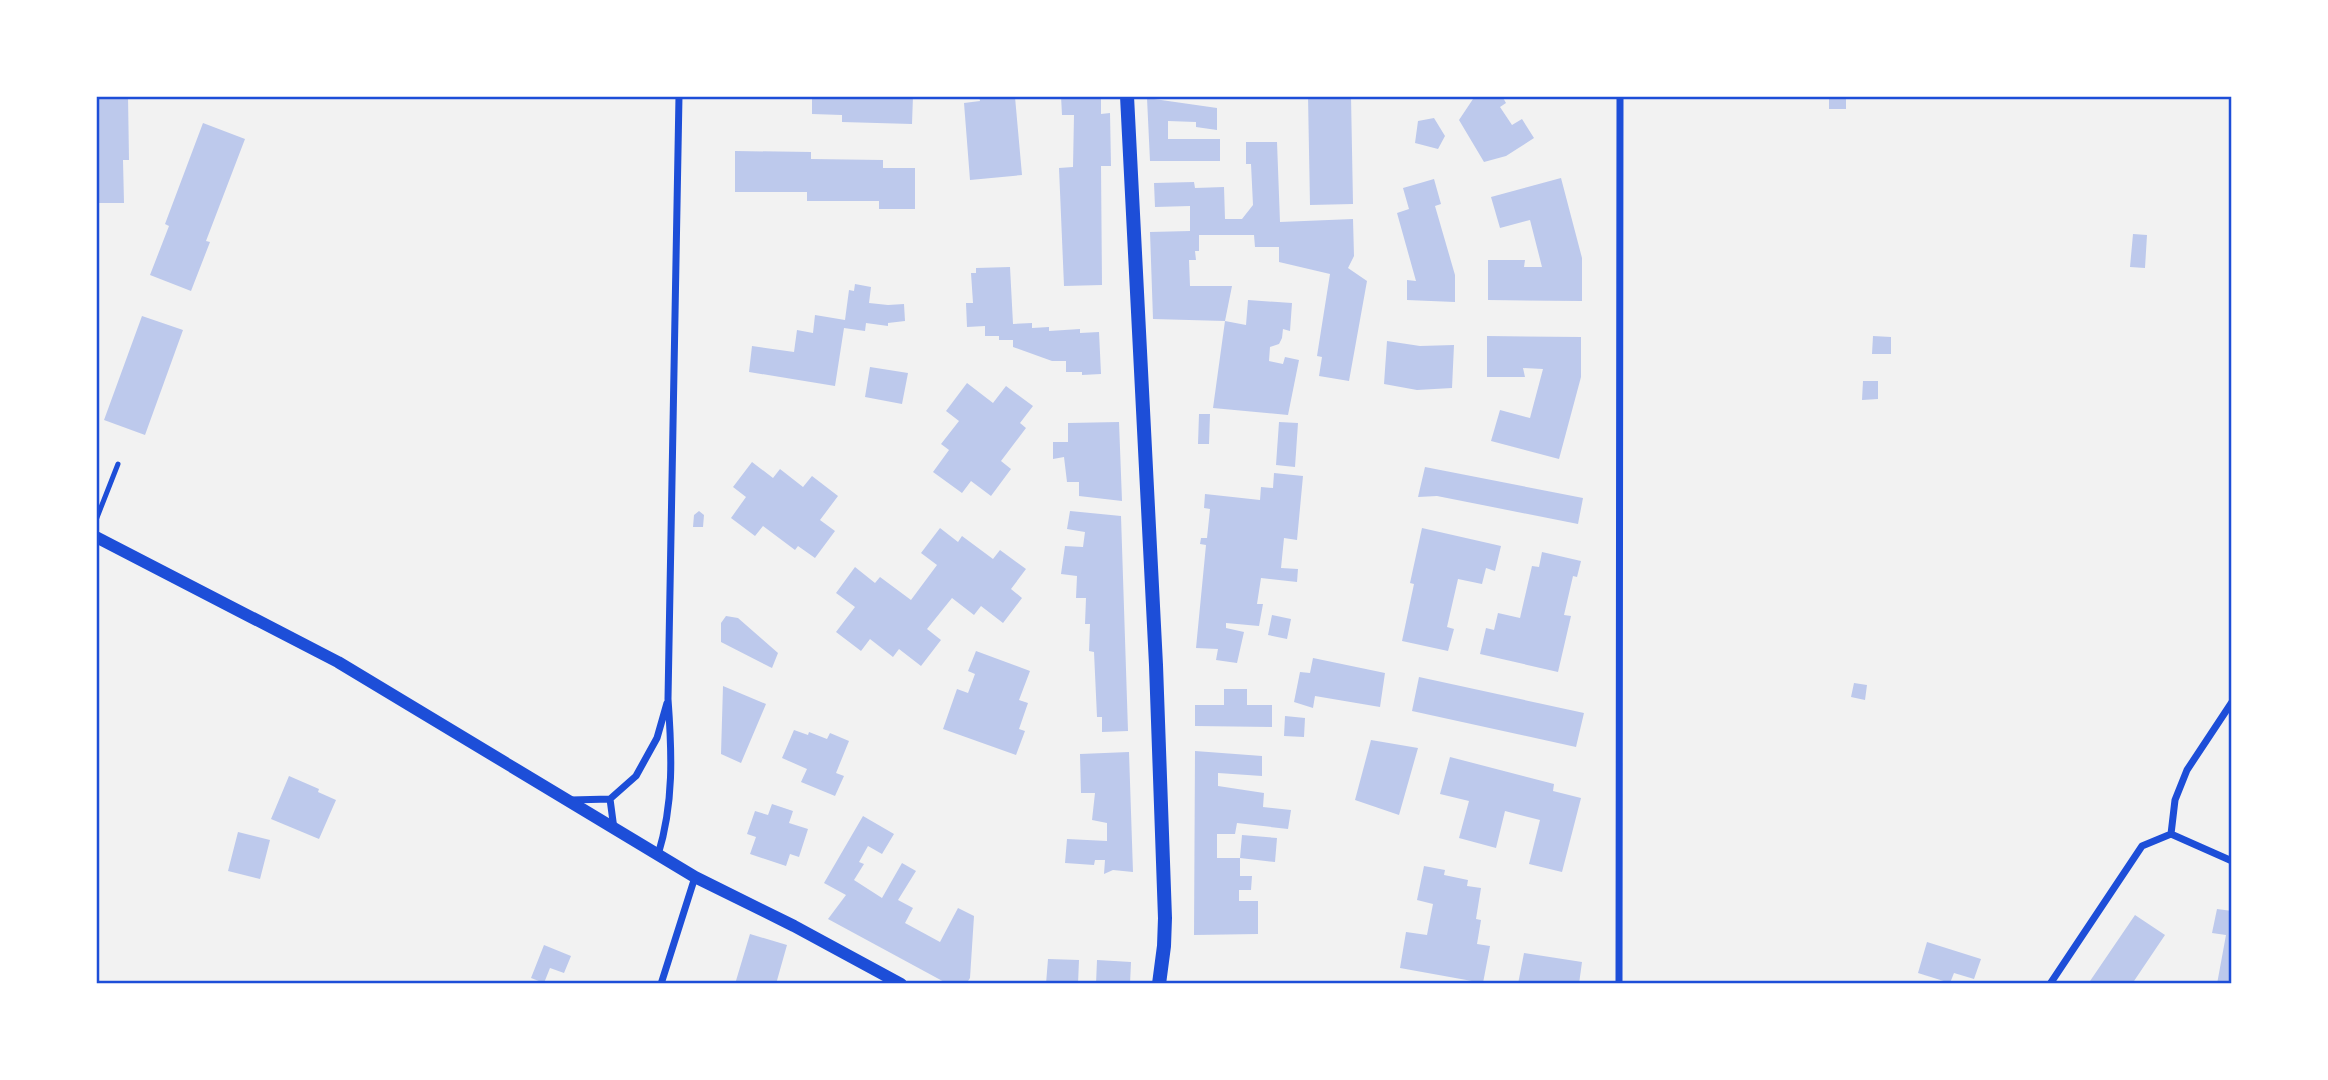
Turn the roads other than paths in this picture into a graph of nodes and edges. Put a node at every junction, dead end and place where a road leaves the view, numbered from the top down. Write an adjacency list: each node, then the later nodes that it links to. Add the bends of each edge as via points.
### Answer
1 (679, 96): 7 (street)
2 (1127, 96): 18 (main road, via 1157,678 1165,918)
3 (1620, 96): 19 (street)
4 (118, 464): 5 (lane)
5 (96, 520)
6 (96, 537): 10 (street, via 338,662)
7 (668, 699): 9 (street, via 657,738 636,776); 13 (street, via 670,808)
8 (2232, 702): 12 (street, via 2187,770 2175,800)
9 (610, 799): 10 (street); 11 (street)
10 (566, 800): 11 (street)
11 (614, 829): 13 (street)
12 (2171, 834): 14 (street); 20 (street, via 2142,846)
13 (658, 855): 15 (street)
14 (2232, 861)
15 (695, 877): 16 (street); 17 (street)
16 (661, 984)
17 (901, 984)
18 (1159, 984)
19 (1619, 984)
20 (2050, 984)

